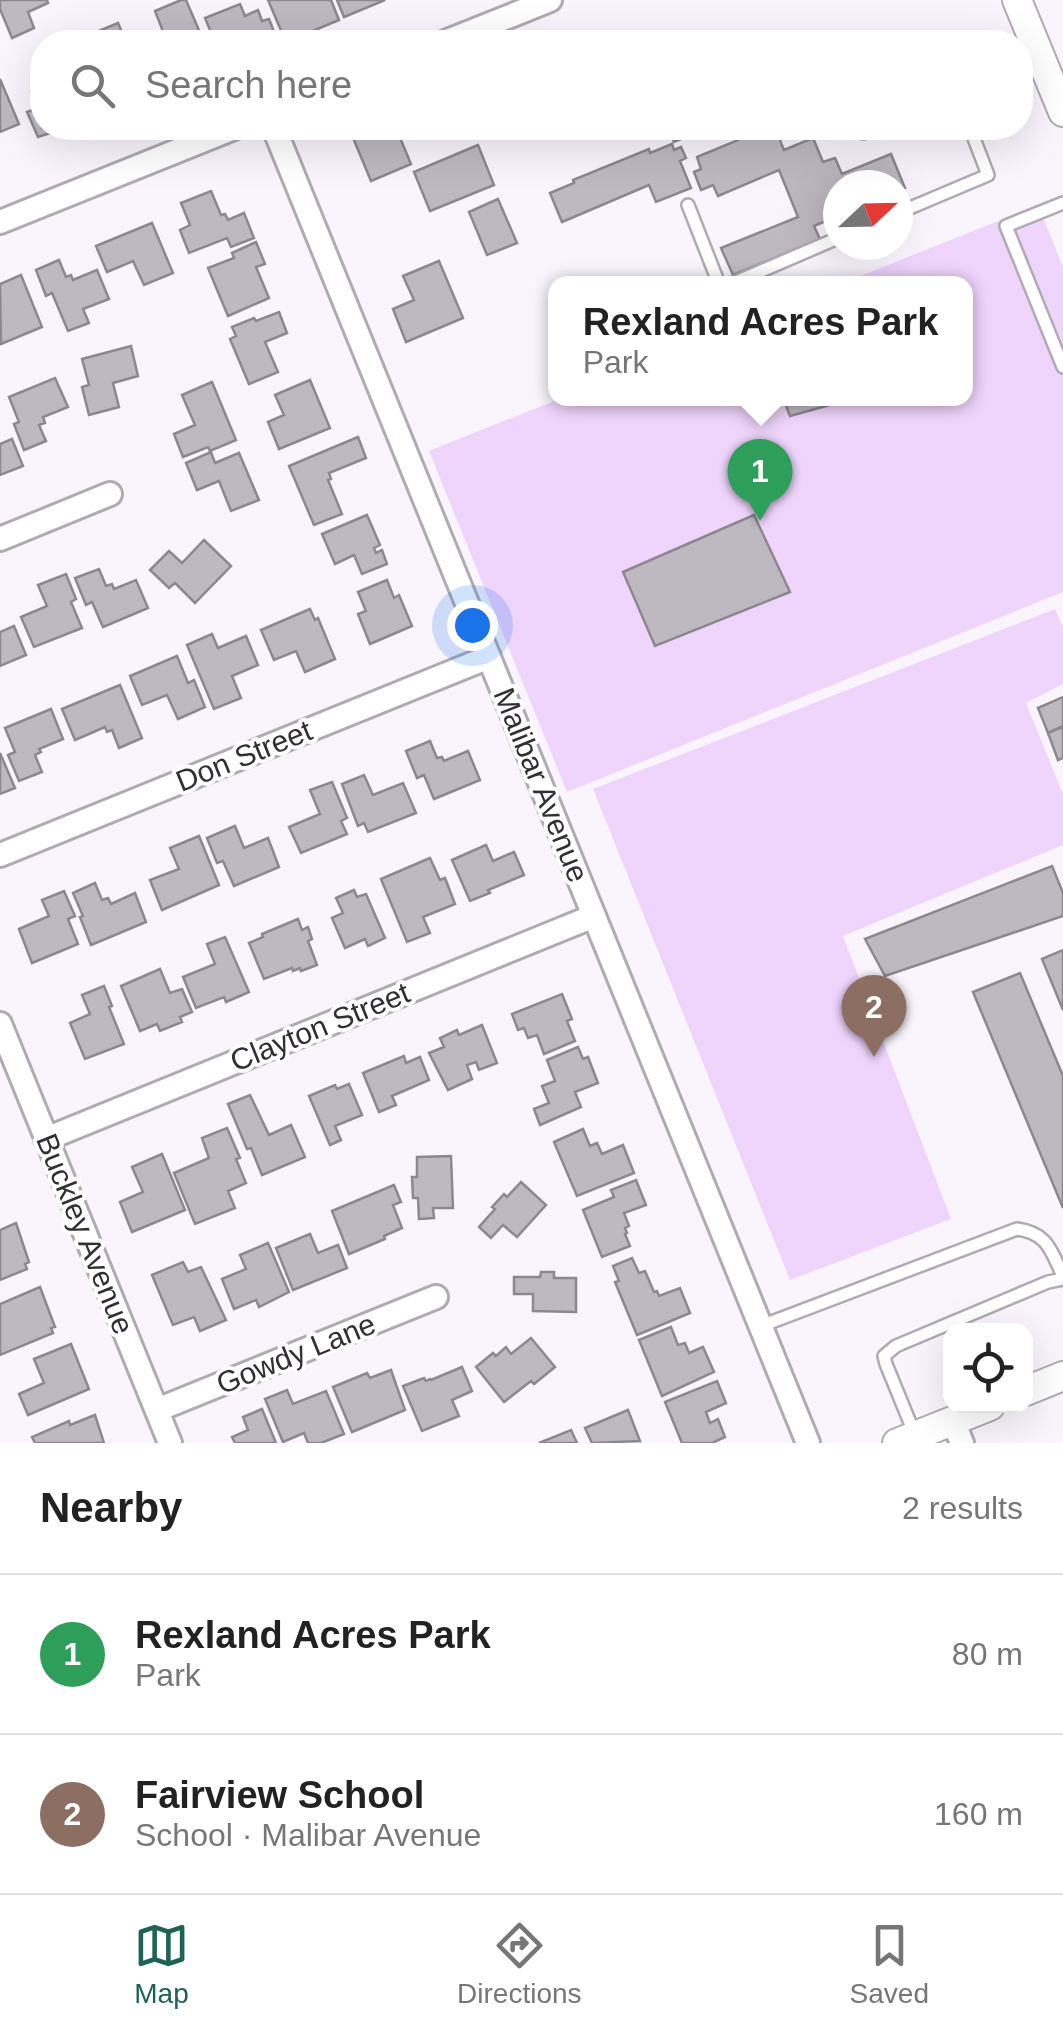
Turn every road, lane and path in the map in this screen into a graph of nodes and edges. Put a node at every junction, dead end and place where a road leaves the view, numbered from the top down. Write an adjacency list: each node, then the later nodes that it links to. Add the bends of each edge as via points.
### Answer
1 (550, 0): 3 (street)
2 (1017, 0): 4 (street)
3 (475, 30)
4 (1024, 30)
5 (1033, 63): 6 (street)
6 (1063, 112)
7 (204, 140): 13 (street)
8 (279, 140): 20 (street, Malibar Avenue)
9 (975, 140): 12 (lane, via 988,175)
10 (1063, 203): 17 (lane, via 1006,226)
11 (688, 205): 15 (lane)
12 (913, 207)
13 (0, 222)
14 (823, 244): 16 (lane)
15 (716, 276)
16 (750, 276)
17 (1063, 367)
18 (110, 494): 19 (street)
19 (0, 539)
20 (489, 657): 21 (street, Don Street); 22 (street, Malibar Avenue)
21 (0, 855)
22 (594, 916): 24 (street, Clayton Street); 27 (street, Malibar Avenue)
23 (0, 1024): 24 (street, Buckley Avenue)
24 (46, 1139): 30 (street, Buckley Avenue)
25 (1063, 1278): 27 (lane, via 1042,1237 1017,1229); 33 (lane, via 888,1351)
26 (436, 1297): 30 (street, Gowdy Lane)
27 (761, 1326): 35 (street, Malibar Avenue)
28 (1063, 1376): 29 (street)
29 (1033, 1388)
30 (156, 1410): 34 (street, Buckley Avenue)
31 (981, 1413): 32 (street)
32 (957, 1432): 33 (street)
33 (906, 1439)
34 (170, 1443)
35 (808, 1443)

